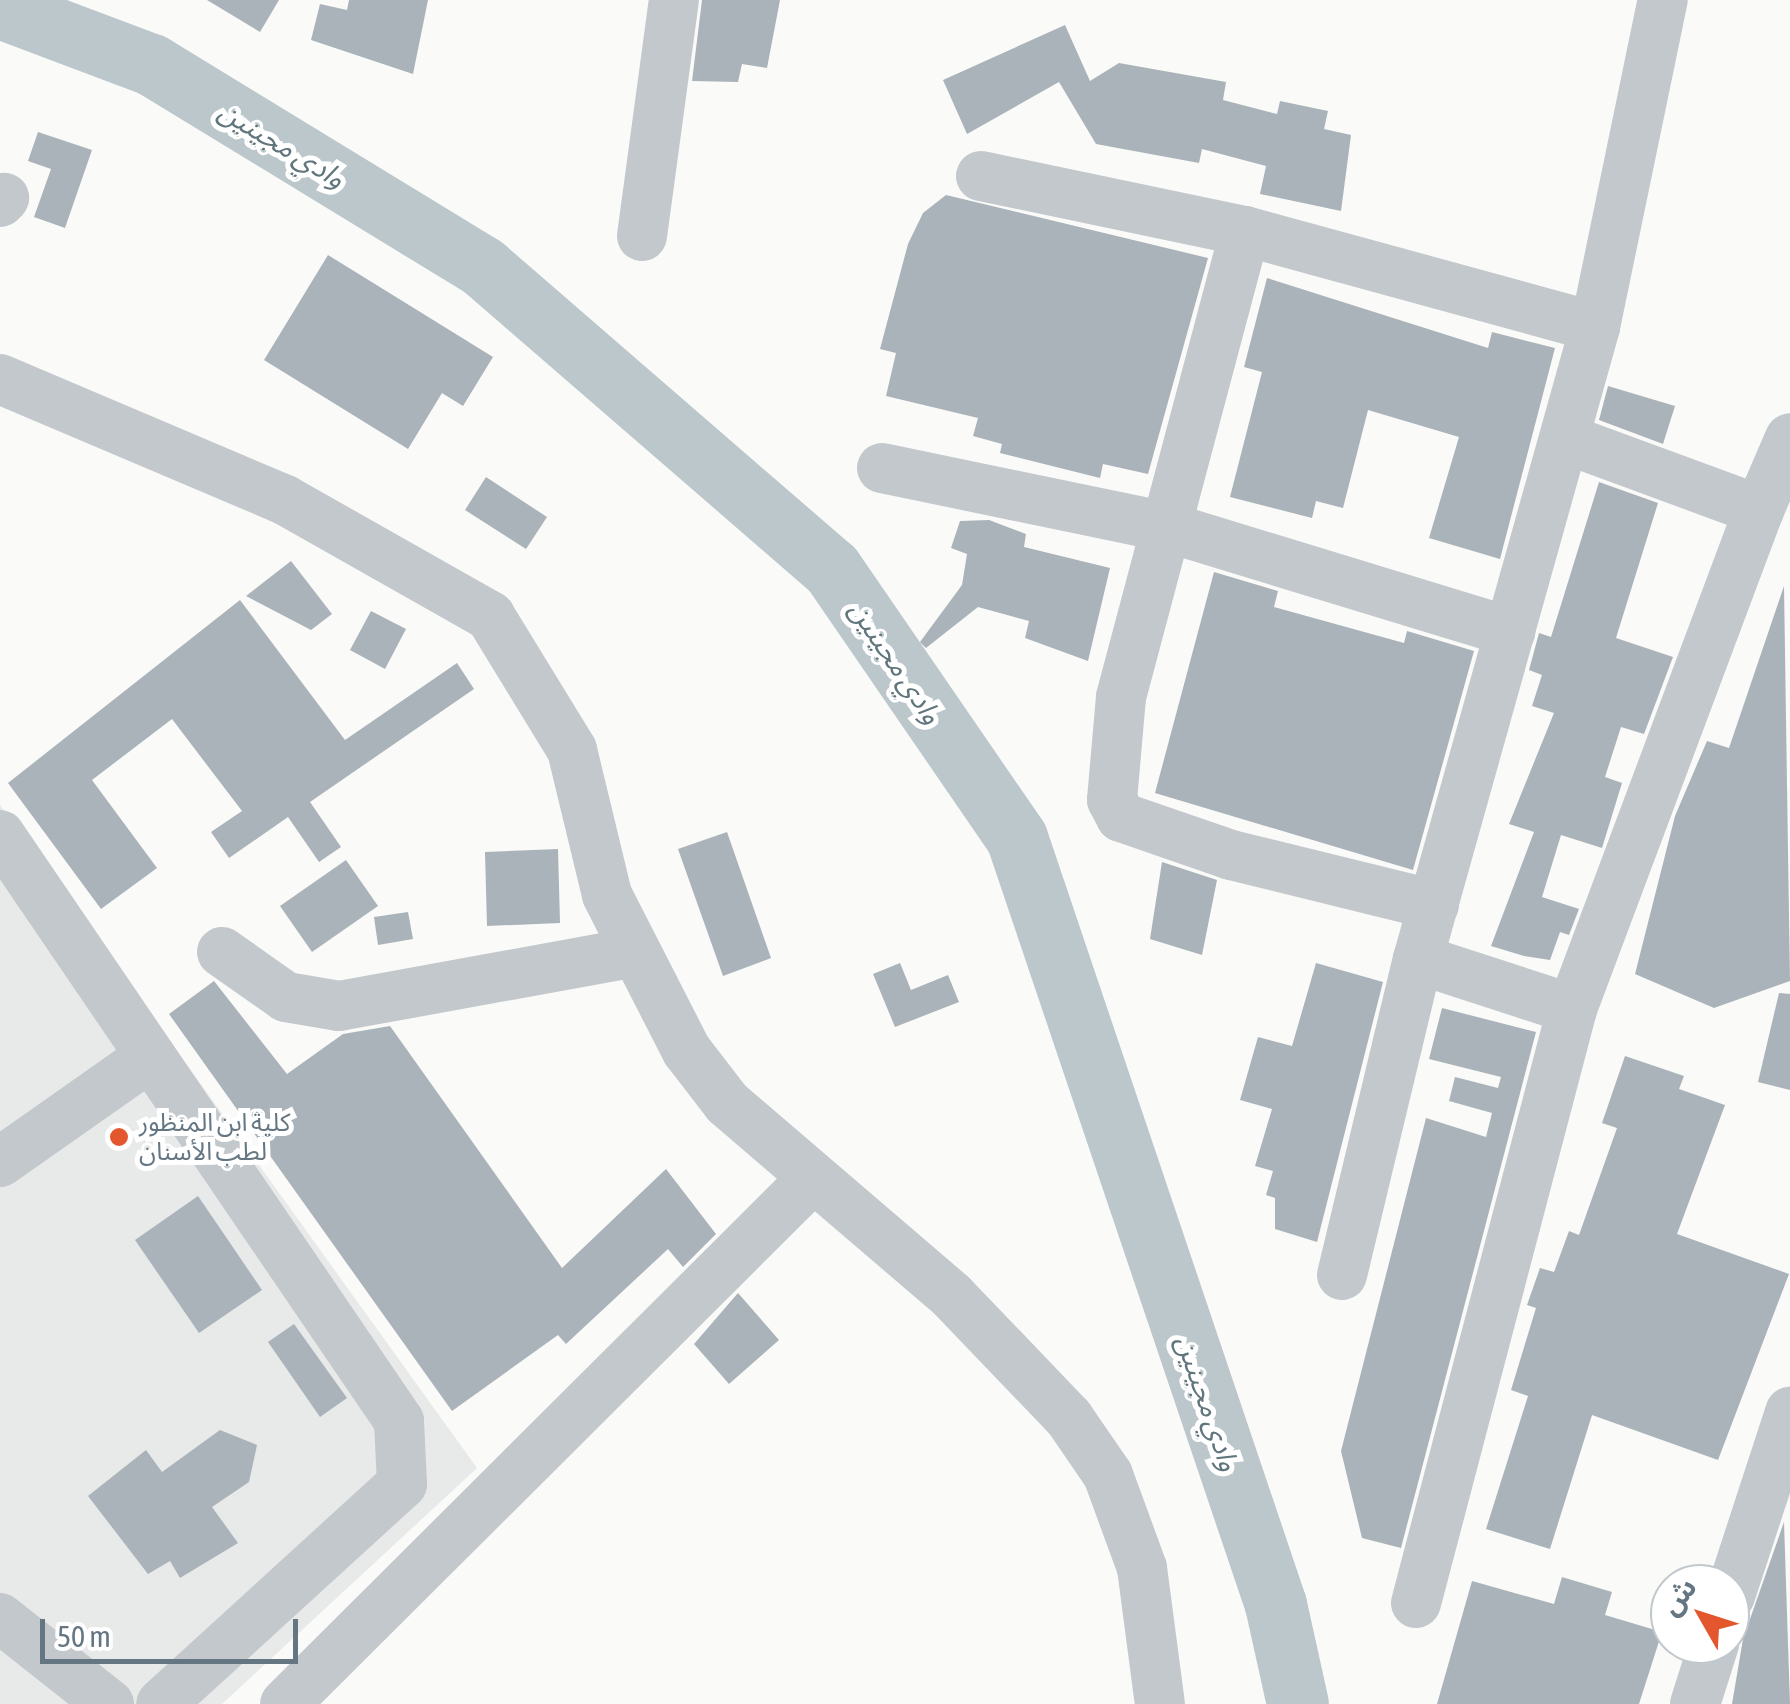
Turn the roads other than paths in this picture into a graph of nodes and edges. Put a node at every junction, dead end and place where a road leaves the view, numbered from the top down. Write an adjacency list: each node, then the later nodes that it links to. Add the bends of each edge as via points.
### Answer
1 (674, 0): 5 (street)
2 (1662, 0): 6 (street)
3 (982, 176): 4 (street)
4 (1246, 231): 6 (street); 12 (street)
5 (642, 236)
6 (1595, 327): 9 (street)
7 (0, 379): 18 (street, via 284,500 490,616 572,750 607,895)
8 (1790, 438): 11 (street)
9 (1566, 439): 11 (street); 13 (street)
10 (882, 468): 12 (street)
11 (1760, 510): 20 (street)
12 (1167, 526): 13 (street); 16 (street, via 1121,697 1110,779 1121,817 1231,856)
13 (1510, 632): 16 (street)
14 (0, 834): 15 (street)
15 (18, 895): 21 (street)
16 (1434, 905): 19 (street)
17 (222, 952): 18 (street, via 286,996 339,1006)
18 (631, 953): 23 (street, via 726,1103)
19 (1418, 959): 20 (street); 24 (street)
20 (1572, 1009): 27 (street)
21 (151, 1056): 22 (street); 31 (street, via 400,1421 406,1459 388,1498)
22 (0, 1162)
23 (811, 1180): 32 (street); 33 (street, via 952,1296 1070,1418 1108,1475 1142,1568)
24 (1342, 1275)
25 (1790, 1412): 26 (street)
26 (1740, 1564)
27 (1416, 1603)
28 (0, 1618): 30 (street)
29 (1708, 1664): 34 (street)
30 (109, 1704)
31 (161, 1704)
32 (285, 1704)
33 (1160, 1704)
34 (1695, 1704)

